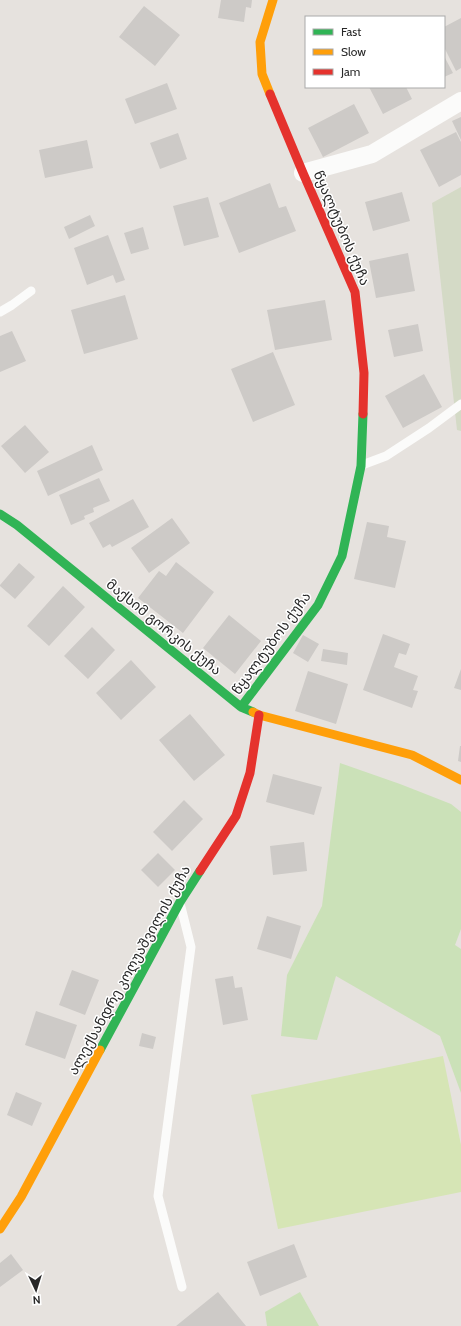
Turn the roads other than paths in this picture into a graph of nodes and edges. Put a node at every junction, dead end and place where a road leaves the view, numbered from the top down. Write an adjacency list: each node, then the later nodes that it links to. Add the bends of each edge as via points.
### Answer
1 (273, 0): 3 (street, წყალტუბოს ქუჩა, via 260,42 262,74)
2 (461, 101): 3 (street, via 372,154)
3 (303, 172): 7 (street, წყალტუბოს ქუჩა, via 355,292 364,373)
4 (31, 291): 5 (lane)
5 (0, 312)
6 (461, 404): 7 (lane, via 386,456)
7 (361, 466): 9 (street, წყალტუბოს ქუჩა, via 342,556 318,605)
8 (0, 514): 9 (street, მაქსიმ გორკის ქუჩა)
9 (241, 707): 10 (street, მაქსიმ გორკის ქუჩა)
10 (259, 715): 11 (street, მაქსიმ გორკის ქუჩა, via 412,755); 12 (street, ალექსანდრე კოღუაშვილის ქუჩა, via 250,773 236,816)
11 (461, 780)
12 (180, 902): 13 (street, ალექსანდრე კოღუაშვილის ქუჩა, via 21,1196); 14 (lane, via 191,947 158,1196)
13 (0, 1229)
14 (182, 1287)

